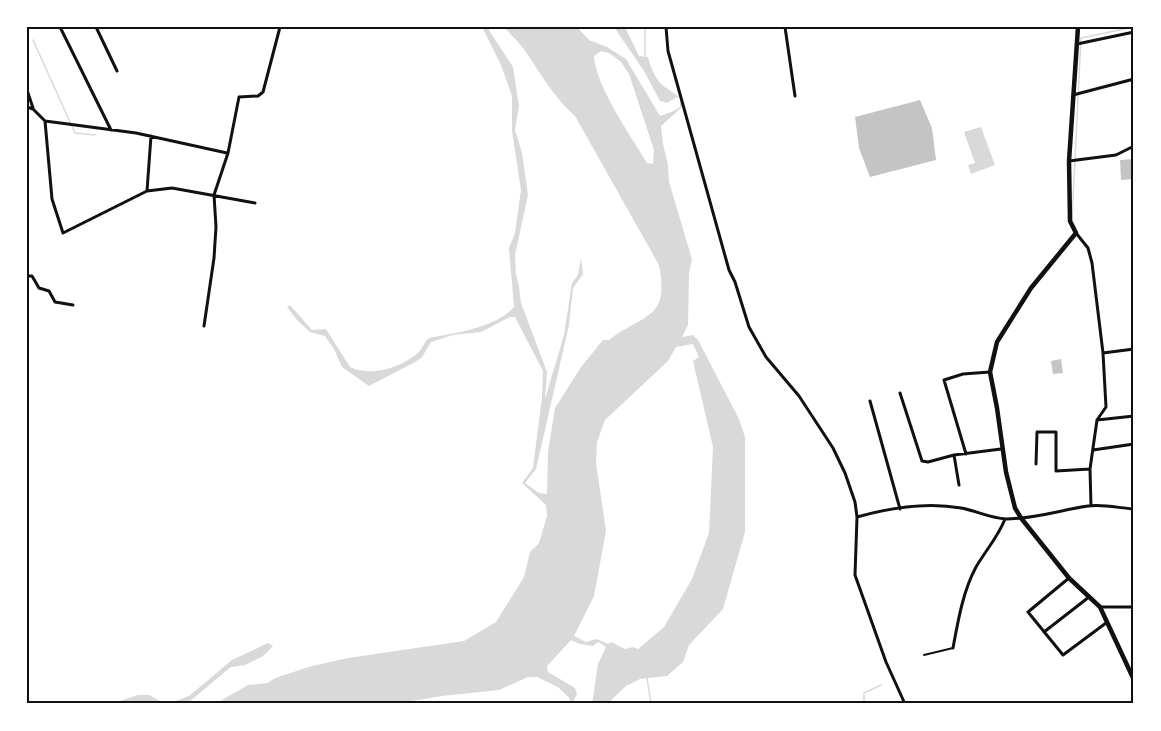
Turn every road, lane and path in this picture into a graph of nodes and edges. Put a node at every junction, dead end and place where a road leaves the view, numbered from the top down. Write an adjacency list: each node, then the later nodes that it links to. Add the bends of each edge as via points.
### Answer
1 (60, 27): 17 (street)
2 (96, 27): 9 (street)
3 (280, 27): 20 (street, via 263,92 239,97)
4 (666, 27): 47 (street, via 668,51 729,270 749,327 766,357 799,396 833,448 855,502)
5 (785, 27): 13 (street)
6 (1078, 27): 8 (street)
7 (1134, 32): 8 (street)
8 (1077, 44): 12 (street)
9 (117, 71)
10 (1134, 79): 12 (street)
11 (27, 90): 15 (street)
12 (1073, 95): 21 (street)
13 (795, 96)
14 (27, 107): 15 (street)
15 (33, 109): 16 (street)
16 (45, 121): 17 (street); 22 (street, via 52,199 63,233)
17 (111, 130): 18 (street)
18 (151, 136): 20 (street); 22 (street)
19 (1134, 146): 21 (street, via 1116,155)
20 (228, 153): 23 (street)
21 (1069, 161): 25 (street, via 1070,221)
22 (147, 190): 23 (street, via 172,188)
23 (214, 195): 24 (street); 28 (street, via 214,258)
24 (255, 203)
25 (1076, 233): 30 (street, via 1088,248 1092,263); 31 (street, via 1031,288 997,342)
26 (27, 276): 27 (street, via 32,276 39,288 49,291 56,302)
27 (73, 305)
28 (204, 326)
29 (1134, 350): 30 (street)
30 (1103, 353): 35 (street, via 1106,407)
31 (990, 372): 37 (street); 39 (street, via 944,380)
32 (900, 393): 40 (street, via 922,460)
33 (870, 401): 45 (street)
34 (1134, 416): 35 (street)
35 (1096, 420): 38 (street)
36 (1134, 444): 38 (street)
37 (1002, 449): 39 (street); 48 (street, via 1015,508)
38 (1093, 450): 42 (street)
39 (966, 454): 40 (street)
40 (954, 455): 43 (street)
41 (1036, 464): 42 (street, via 1037,432 1056,432 1056,471)
42 (1090, 469): 44 (street)
43 (959, 485)
44 (1091, 506): 46 (street); 48 (street)
45 (900, 509): 47 (street); 49 (street, via 961,508)
46 (1134, 509)
47 (857, 517): 61 (street, via 855,575)
48 (1021, 518): 49 (street); 50 (street)
49 (1005, 519): 56 (street, via 967,587)
50 (1069, 578): 51 (street); 55 (street, via 1028,612)
51 (1089, 597): 52 (street); 55 (street)
52 (1100, 607): 53 (street); 54 (street)
53 (1134, 607)
54 (1106, 624): 55 (street, via 1063,655); 59 (street)
55 (1044, 632)
56 (953, 648): 57 (street)
57 (924, 655)
58 (1134, 664): 59 (street)
59 (1128, 671): 60 (street)
60 (1134, 680)
61 (905, 704)

